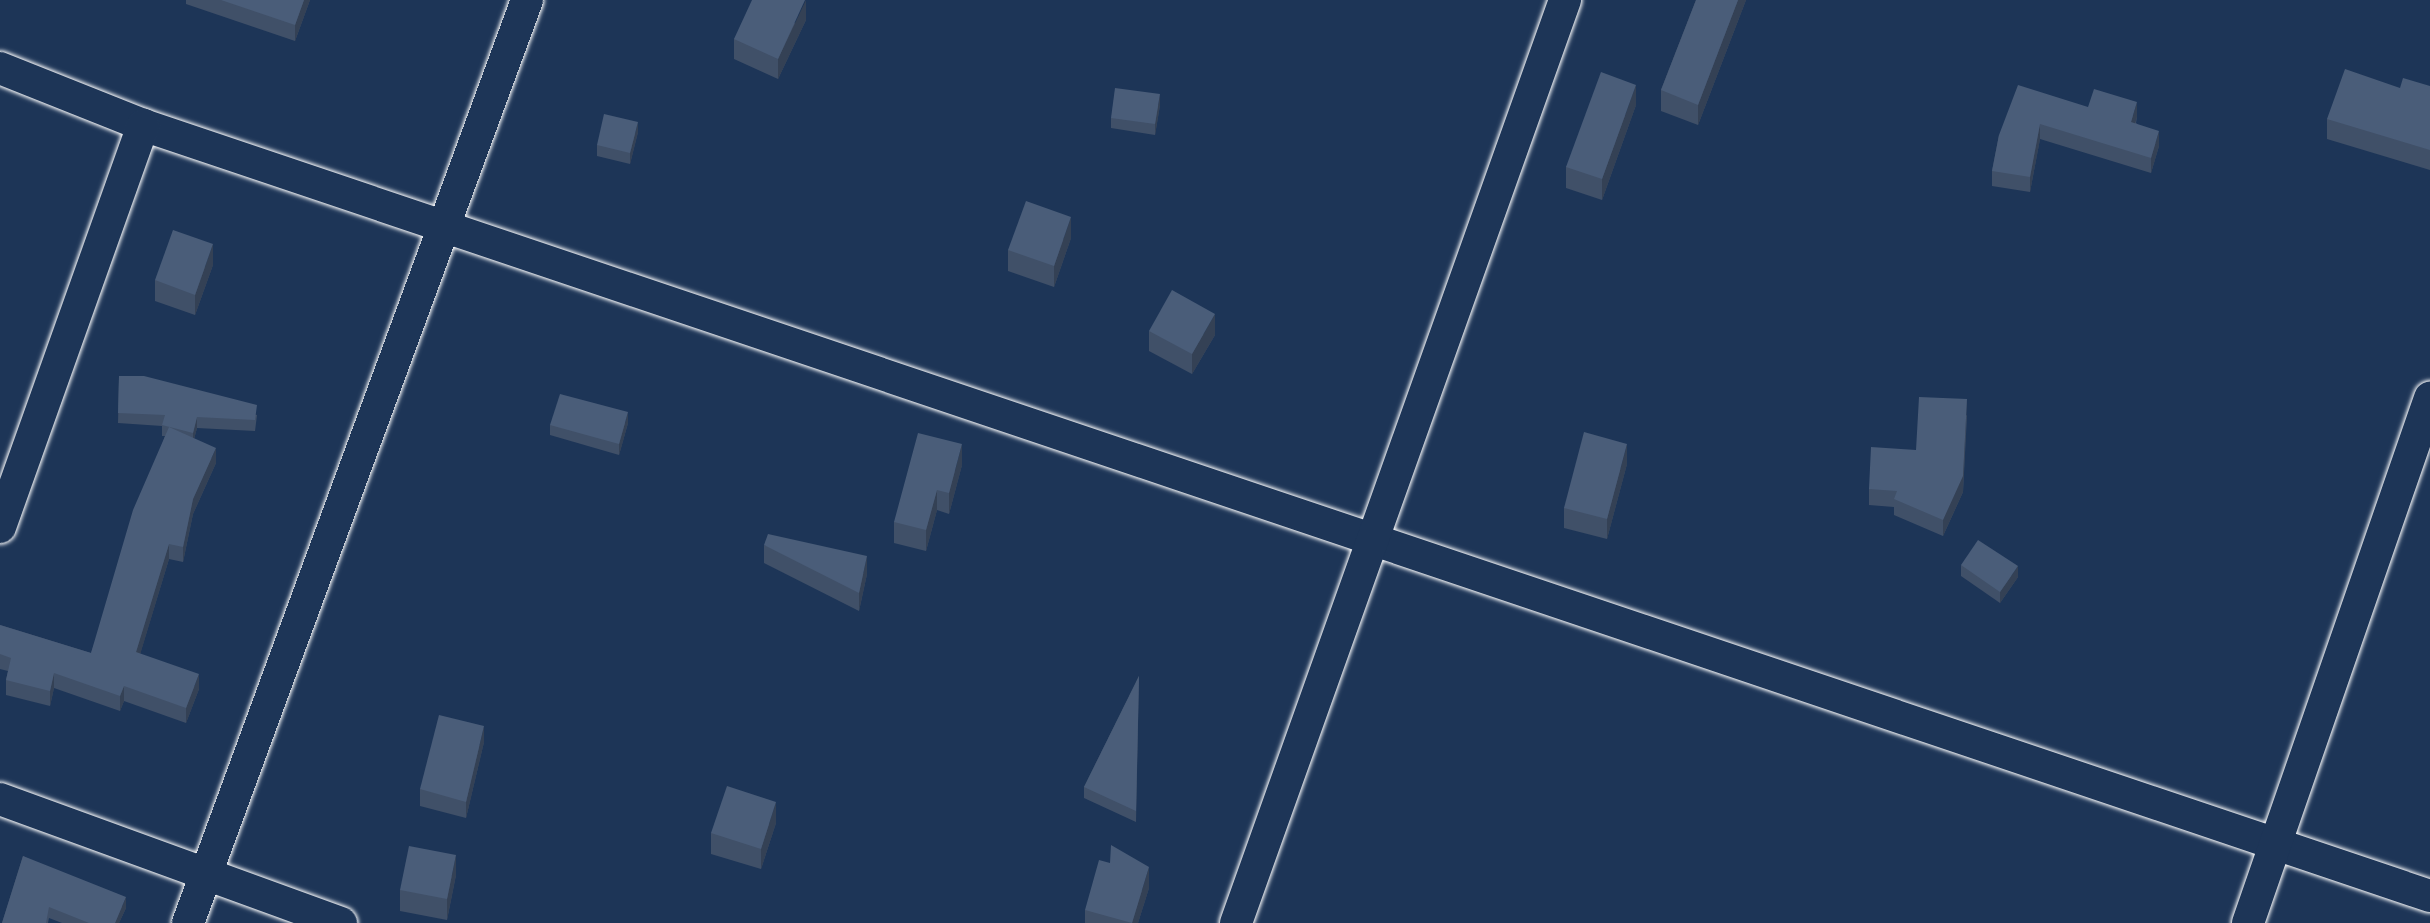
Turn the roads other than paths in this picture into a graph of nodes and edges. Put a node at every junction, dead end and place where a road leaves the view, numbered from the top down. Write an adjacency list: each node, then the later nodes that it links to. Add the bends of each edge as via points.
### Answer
1 (527, 0): 5 (street)
2 (1565, 0): 8 (street)
3 (0, 68): 4 (street)
4 (143, 125): 5 (street); 7 (street)
5 (443, 224): 8 (street); 11 (street)
6 (2430, 398): 10 (street)
7 (0, 527)
8 (1373, 538): 10 (street); 15 (street)
9 (0, 799): 11 (street)
10 (2275, 844): 12 (street); 16 (street)
11 (206, 874): 13 (street); 14 (street)
12 (2430, 896)
13 (188, 923)
14 (341, 923)
15 (1236, 923)
16 (2248, 923)

